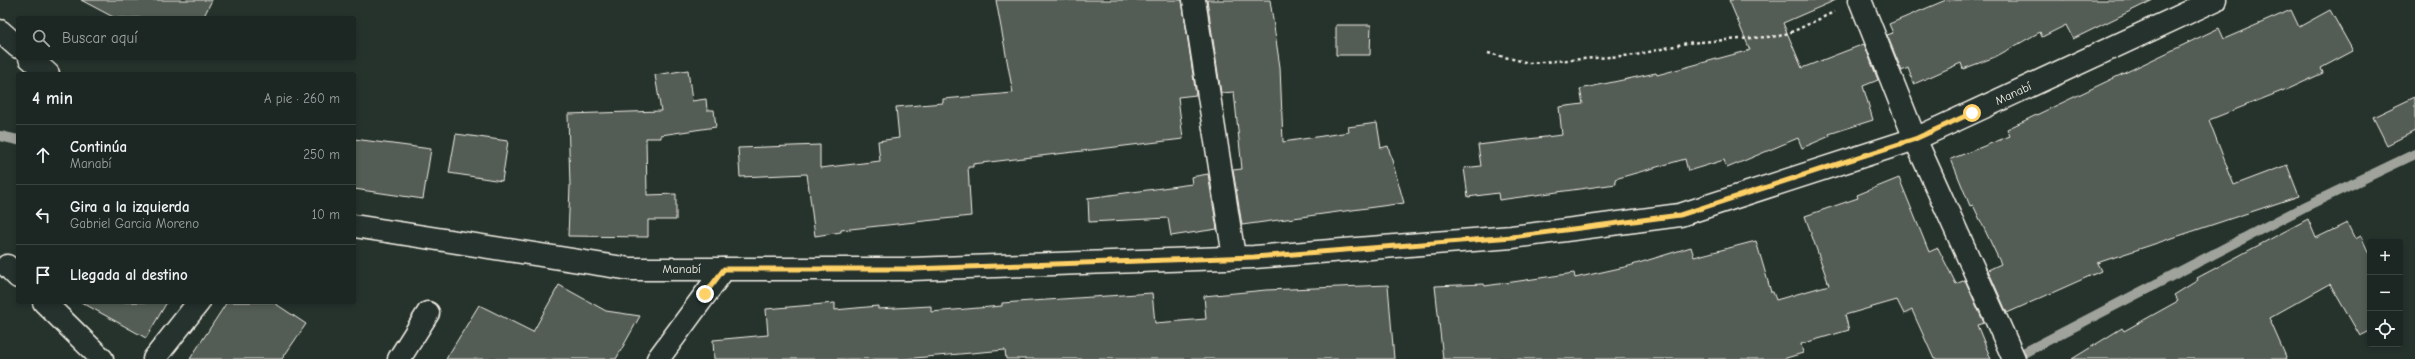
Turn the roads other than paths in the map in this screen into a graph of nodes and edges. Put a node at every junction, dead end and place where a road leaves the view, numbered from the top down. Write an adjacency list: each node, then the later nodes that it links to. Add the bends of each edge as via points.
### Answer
1 (1194, 0): 10 (street)
2 (1860, 0): 8 (street)
3 (2215, 0): 8 (street, Manabí)
4 (0, 31): 5 (street)
5 (16, 45)
6 (32, 60): 7 (street)
7 (46, 72)
8 (1915, 139): 10 (street, Manabí, via 1680,215 1512,237); 19 (street)
9 (356, 226): 11 (street, Manabí, via 630,269)
10 (1234, 257): 11 (street, Manabí, via 912,269)
11 (724, 269): 18 (street)
12 (46, 304): 15 (street)
13 (197, 304): 16 (street)
14 (428, 313): 17 (street)
15 (102, 359)
16 (154, 359)
17 (399, 359)
18 (658, 359)
19 (2014, 359)

